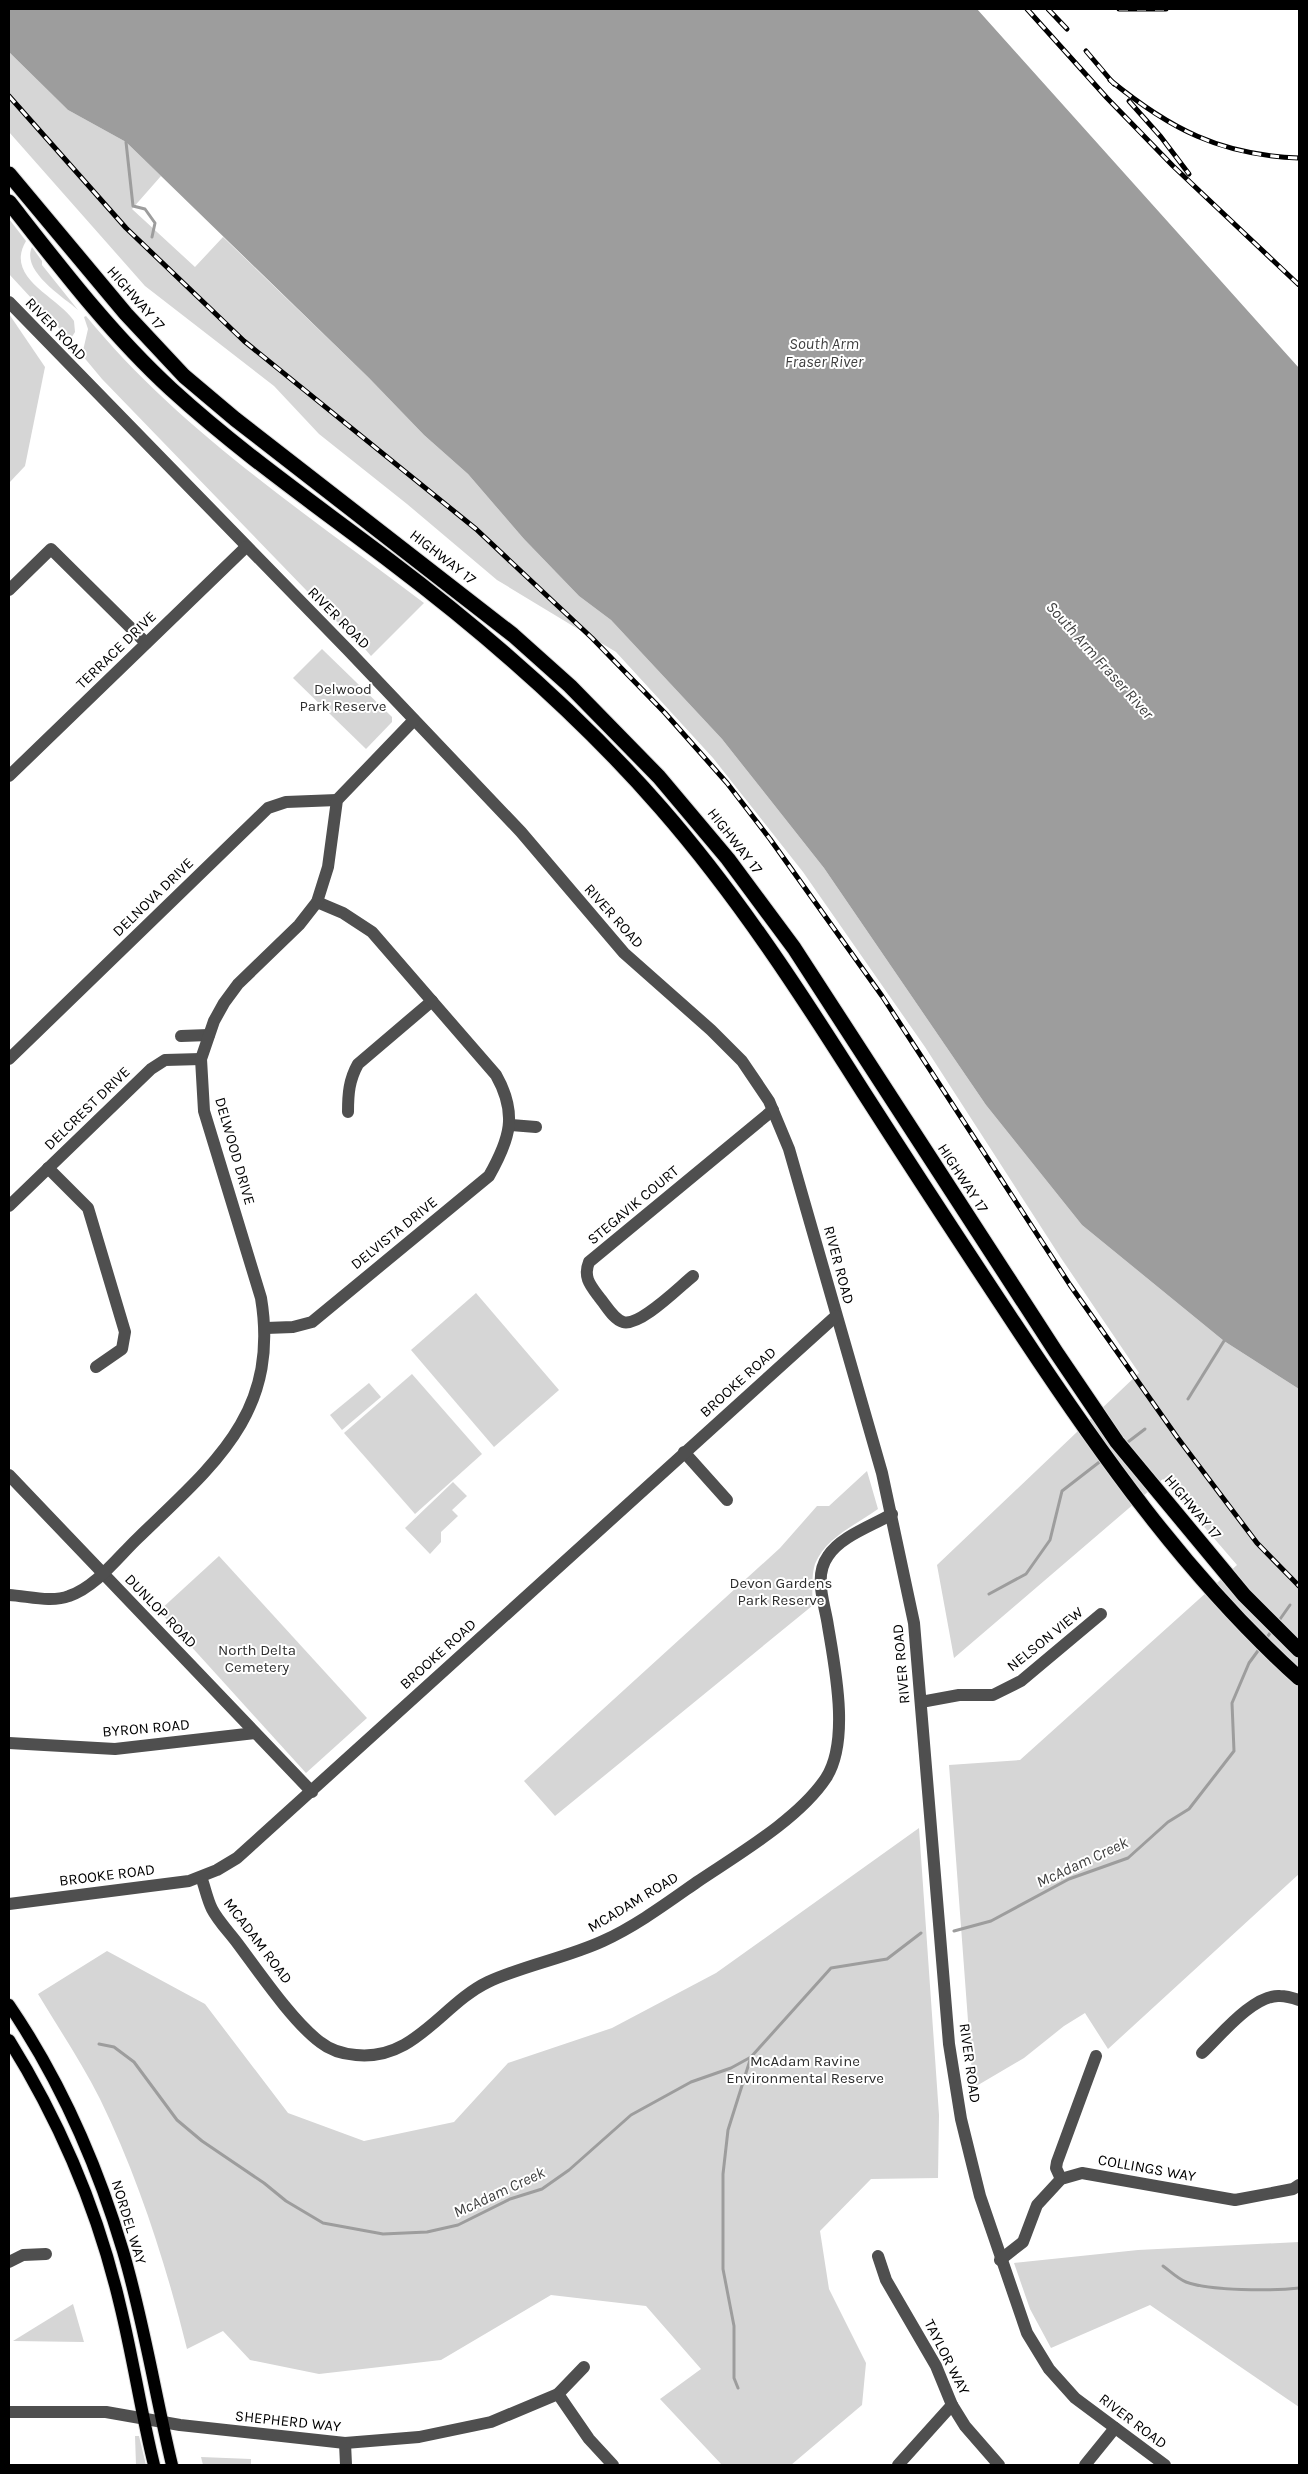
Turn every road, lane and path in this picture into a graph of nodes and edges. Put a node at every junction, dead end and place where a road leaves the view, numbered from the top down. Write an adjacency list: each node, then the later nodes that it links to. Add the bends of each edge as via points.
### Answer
1 (9, 174): 33 (highway, HIGHWAY 17, via 126,314 184,376 513,635 577,693 659,777 728,859 794,948 1035,1321 1126,1455 1244,1595)
2 (13, 208): 34 (highway, via 110,326 170,389 221,433 502,650 598,740 661,807 728,891 798,989 957,1238 1116,1471 1230,1609)
3 (9, 302): 4 (street, RIVER ROAD)
4 (246, 547): 6 (street, TERRACE DRIVE); 7 (street, RIVER ROAD)
5 (9, 590): 6 (street, via 51,549)
6 (146, 643): 8 (street, TERRACE DRIVE)
7 (414, 720): 9 (street); 16 (street, RIVER ROAD, via 522,832 624,953 742,1061)
8 (9, 776)
9 (337, 800): 10 (street, DELWOOD DRIVE, via 328,867); 14 (street, DELNOVA DRIVE, via 286,802 268,808)
10 (318, 902): 11 (street, DELVISTA DRIVE, via 343,913 372,932); 12 (street, DELWOOD DRIVE, via 238,984 224,1003)
11 (432, 1001): 17 (street, via 358,1064 348,1091); 18 (street, DELVISTA DRIVE, via 496,1074 508,1102)
12 (209, 1035): 13 (street); 15 (street, DELWOOD DRIVE)
13 (181, 1036)
14 (9, 1058)
15 (201, 1059): 20 (street, DELCREST DRIVE, via 165,1060 151,1069); 24 (street, DELWOOD DRIVE, via 204,1111 261,1298)
16 (773, 1110): 22 (street, STEGAVIK COURT, via 589,1262 586,1270 590,1285 617,1319 625,1323 640,1319); 23 (street, RIVER ROAD, via 789,1149)
17 (348, 1112)
18 (511, 1125): 19 (street); 24 (street, DELVISTA DRIVE, via 502,1153 489,1176 312,1322 293,1327)
19 (536, 1127)
20 (48, 1168): 21 (street, DELCREST DRIVE); 25 (street, via 88,1208 125,1332 122,1349)
21 (9, 1206)
22 (693, 1276)
23 (836, 1316): 26 (street, BROOKE ROAD); 29 (street, RIVER ROAD)
24 (266, 1328): 30 (street, DELWOOD DRIVE, via 260,1379 252,1404 229,1446)
25 (96, 1367)
26 (684, 1452): 28 (street); 38 (street, BROOKE ROAD)
27 (9, 1475): 30 (street, DUNLOP ROAD)
28 (727, 1500)
29 (892, 1514): 35 (street, RIVER ROAD, via 914,1623); 39 (street, MCADAM ROAD, via 836,1547 827,1557 821,1572 838,1723 834,1759 828,1776 804,1804 752,1845 666,1904 612,1936 488,1982 408,2044 383,2053 352,2054 327,2046 310,2033 212,1909)
30 (102, 1573): 31 (street, DELWOOD DRIVE, via 68,1597); 36 (street, DUNLOP ROAD)
31 (9, 1595)
32 (1100, 1614): 35 (street, NELSON VIEW, via 1022,1681 993,1695 959,1695)
33 (1299, 1650)
34 (1299, 1678)
35 (921, 1702): 50 (street, RIVER ROAD, via 949,2044 964,2129)
36 (255, 1732): 37 (street, BYRON ROAD, via 115,1749); 38 (street, DUNLOP ROAD)
37 (9, 1743)
38 (312, 1792): 39 (street, BROOKE ROAD, via 237,1858)
39 (201, 1877): 40 (street, BROOKE ROAD, via 179,1883)
40 (9, 1904)
41 (1299, 2000): 44 (street, via 1279,1995 1265,1998)
42 (9, 2005): 57 (main road, NORDEL WAY, via 53,2079 94,2165 123,2252)
43 (9, 2040): 56 (main road, NORDEL WAY, via 66,2145 90,2205 120,2304)
44 (1202, 2053)
45 (1096, 2056): 46 (street, via 1057,2162 1056,2168)
46 (1062, 2179): 47 (street, COLLINGS WAY, via 1082,2173 1235,2200 1293,2189); 50 (street, via 1037,2205 1023,2242)
47 (1299, 2185)
48 (46, 2254): 51 (street, via 23,2255)
49 (878, 2256): 54 (street, TAYLOR WAY, via 886,2280 936,2366)
50 (1000, 2260): 58 (street, RIVER ROAD, via 1027,2333 1049,2369 1075,2398)
51 (9, 2262)
52 (584, 2367): 53 (street, SHEPHERD WAY)
53 (558, 2394): 59 (street, SHEPHERD WAY, via 490,2422 419,2437); 63 (street, via 589,2440)
54 (952, 2405): 64 (street); 65 (street, TAYLOR WAY, via 965,2426)
55 (9, 2412): 56 (street, SHEPHERD WAY, via 98,2411)
56 (144, 2418): 57 (street, SHEPHERD WAY); 60 (main road, NORDEL WAY)
57 (162, 2422): 59 (street, SHEPHERD WAY); 61 (main road, NORDEL WAY)
58 (1114, 2428): 66 (street); 67 (street, RIVER ROAD)
59 (345, 2443): 62 (street)
60 (154, 2465)
61 (172, 2465)
62 (346, 2465)
63 (613, 2465)
64 (898, 2465)
65 (999, 2465)
66 (1085, 2465)
67 (1165, 2465)

